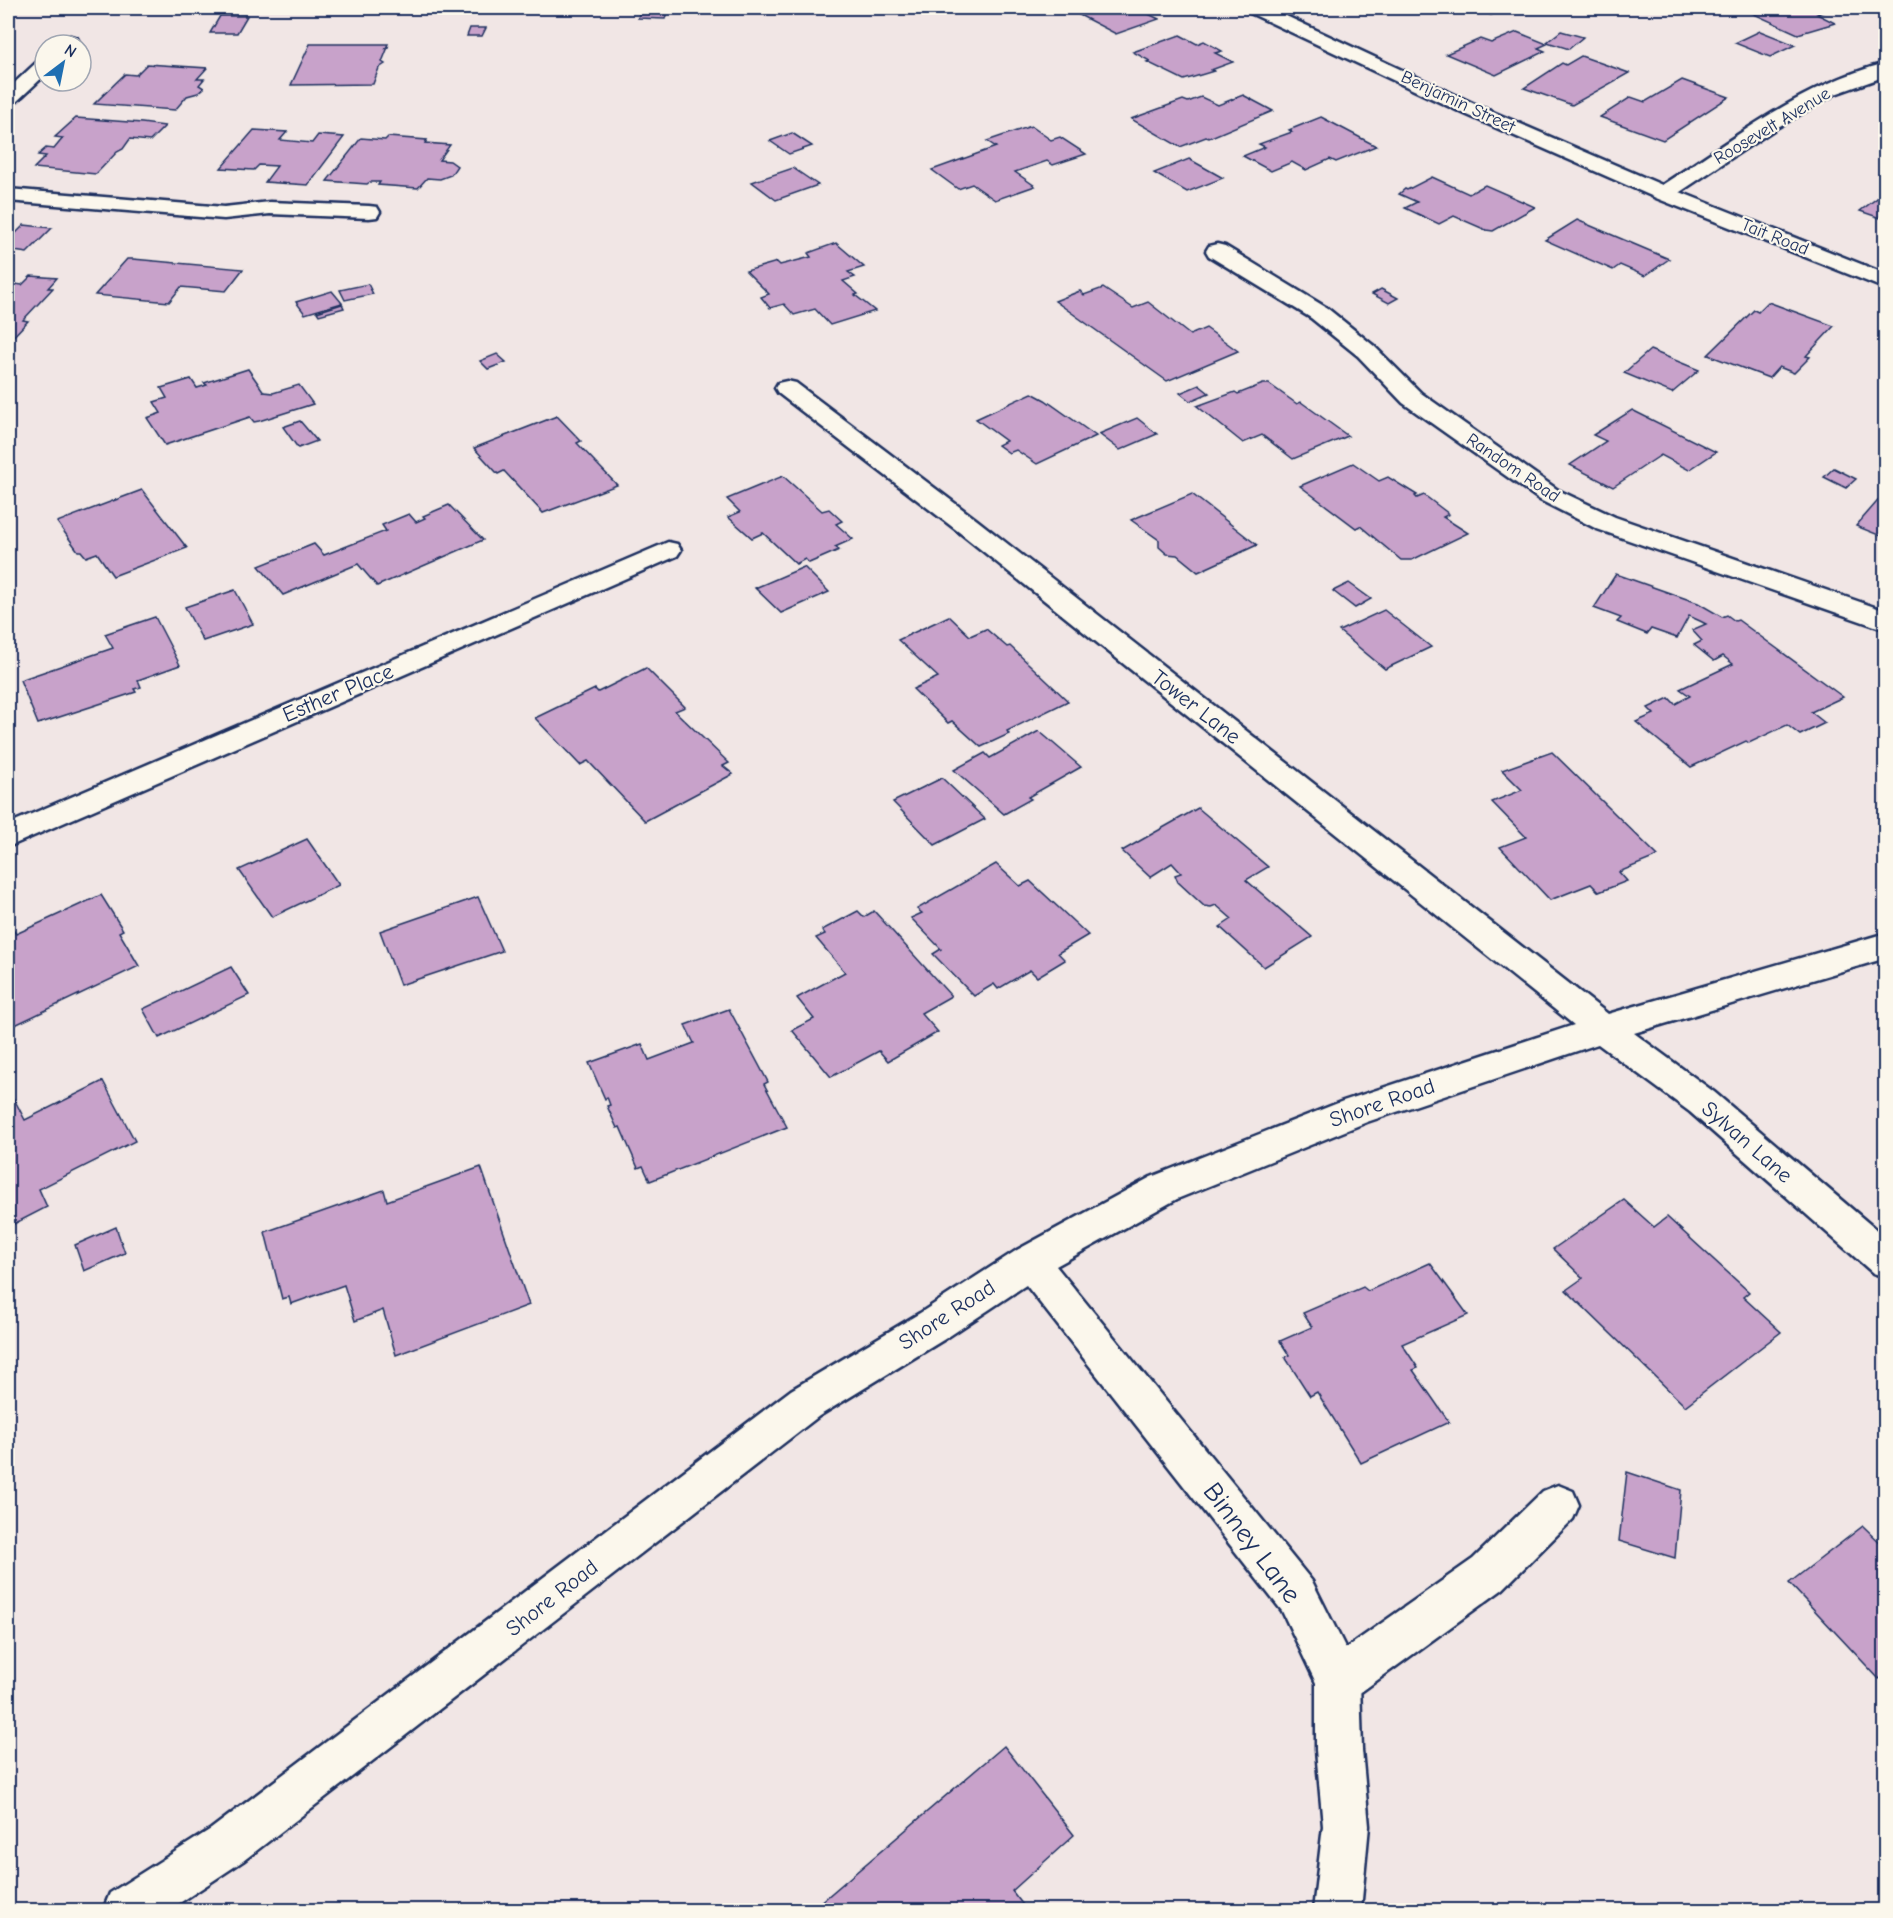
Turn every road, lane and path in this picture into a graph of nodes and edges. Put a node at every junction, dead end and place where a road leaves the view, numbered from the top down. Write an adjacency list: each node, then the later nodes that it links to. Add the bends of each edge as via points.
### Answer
1 (1255, 8): 5 (street, Benjamin Street, via 1472,110)
2 (1886, 69): 5 (street, Roosevelt Avenue, via 1818,96)
3 (33, 75): 4 (street)
4 (8, 99)
5 (1664, 193): 9 (street, Tait Road)
6 (8, 195): 7 (street, via 224,213 270,208)
7 (369, 212)
8 (1217, 251): 12 (street, Random Road, via 1319,313 1366,351 1412,398 1549,495 1606,523)
9 (1886, 282)
10 (787, 388): 15 (street, Tower Lane, via 977,533)
11 (668, 550): 13 (street, Esther Place)
12 (1886, 621)
13 (8, 836)
14 (1886, 945): 15 (street, Shore Road)
15 (1603, 1029): 16 (street, Shore Road, via 1355,1111 1164,1188); 17 (street, Sylvan Lane, via 1702,1102)
16 (1030, 1262): 19 (street, Binney Lane, via 1297,1596); 20 (street, Shore Road, via 805,1403 246,1831)
17 (1886, 1262)
18 (1558, 1505): 19 (street, via 1488,1574)
19 (1338, 1681): 21 (street, Binney Lane, via 1346,1826)
20 (128, 1911)
21 (1337, 1911)

